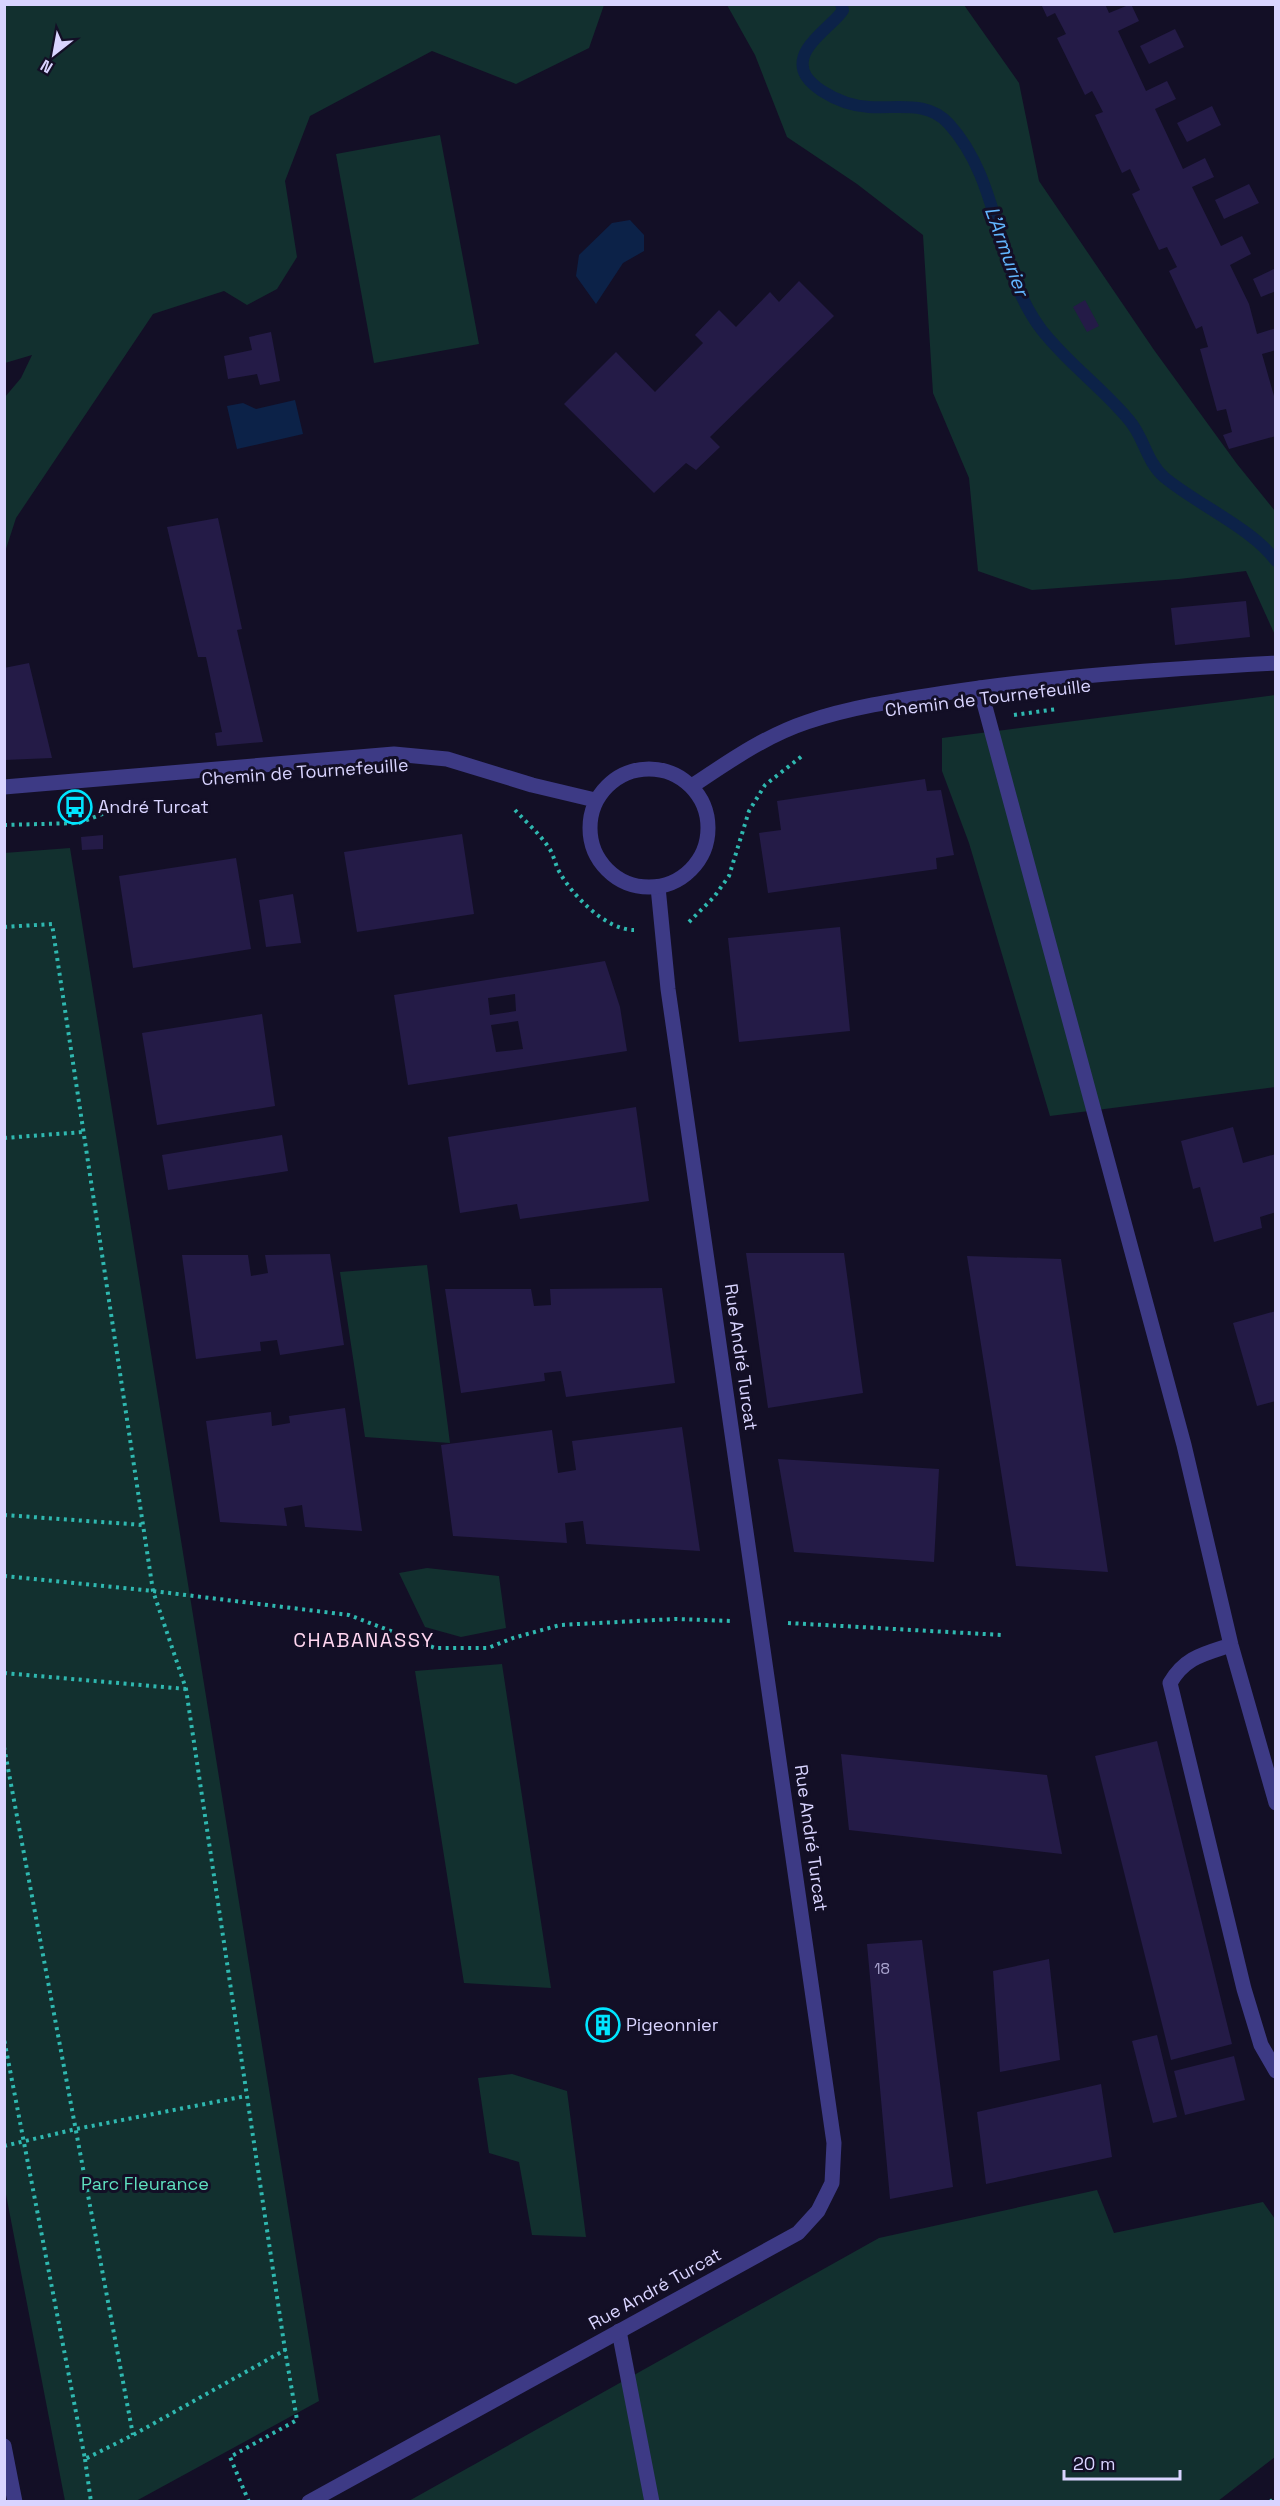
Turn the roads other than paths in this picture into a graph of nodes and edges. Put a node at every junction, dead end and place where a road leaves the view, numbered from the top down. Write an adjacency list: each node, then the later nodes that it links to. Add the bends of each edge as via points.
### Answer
1 (1275, 663): 2 (street, Chemin de Tournefeuille, via 1148,670)
2 (980, 688): 3 (street, Chemin de Tournefeuille, via 877,704 806,722 748,750); 7 (street, via 1184,1444)
3 (692, 786): 5 (street, via 659,769 640,768 606,785); 6 (street, via 708,819 702,855 683,876)
4 (4, 787): 5 (street, Chemin de Tournefeuille, via 394,754 447,759)
5 (595, 800): 6 (street, via 589,836 595,854 621,880 639,887)
6 (658, 887): 10 (street, Rue André Turcat, via 834,2143 832,2183 818,2211 798,2233)
7 (1231, 1645): 8 (street); 9 (street, via 1191,1659 1178,1669 1170,1683 1244,1989 1261,2045)
8 (1275, 1803)
9 (1275, 2071)
10 (619, 2331): 13 (street, Rue André Turcat); 14 (street)
11 (4, 2446): 12 (street)
12 (15, 2502)
13 (309, 2502)
14 (652, 2502)

